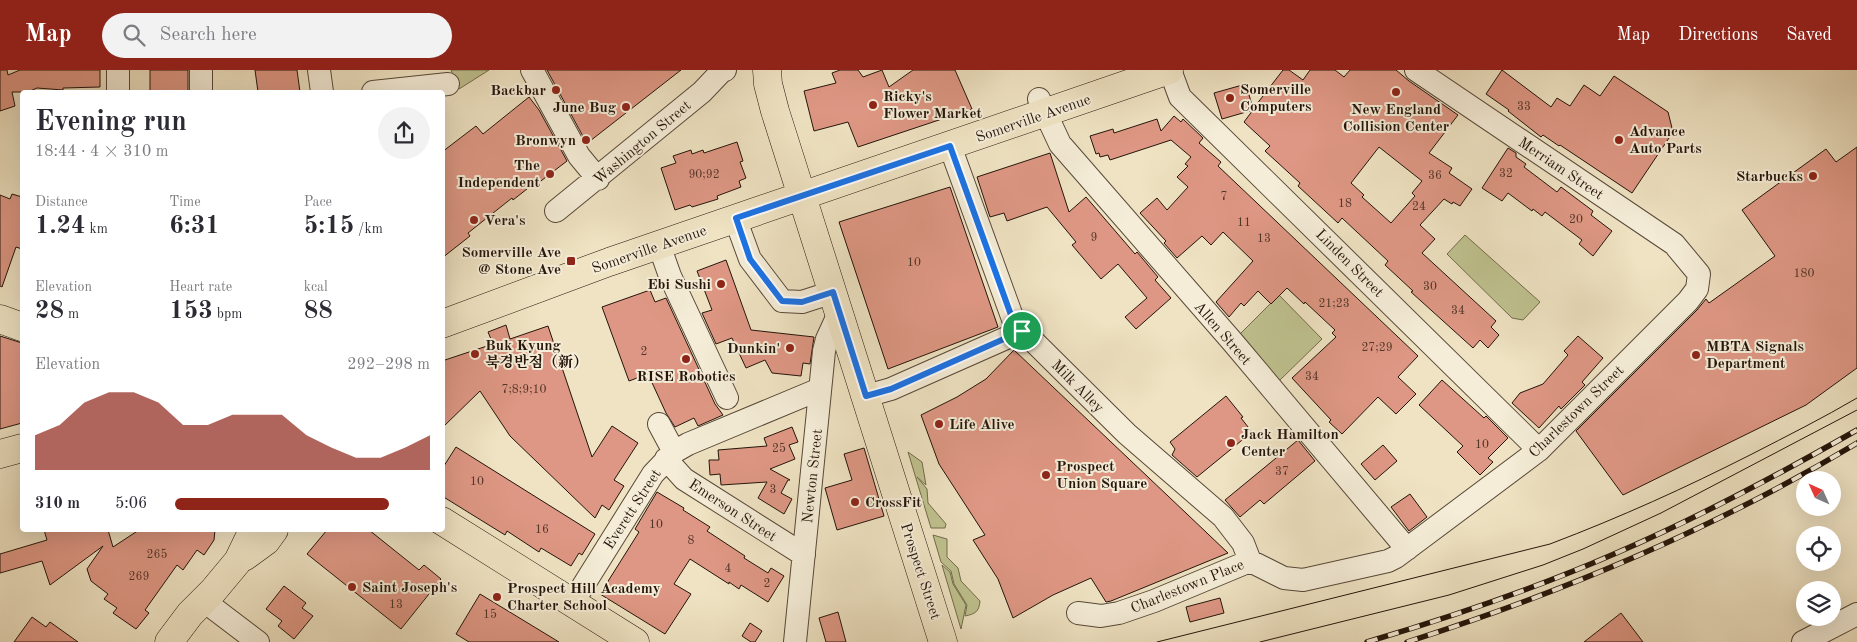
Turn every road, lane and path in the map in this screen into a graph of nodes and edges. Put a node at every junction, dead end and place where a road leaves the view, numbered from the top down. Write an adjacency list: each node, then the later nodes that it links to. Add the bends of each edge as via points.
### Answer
1 (118, 70): 10 (street)
2 (201, 70): 11 (street)
3 (319, 70): 12 (street)
4 (532, 70): 16 (street, via 579,156)
5 (723, 70): 16 (street, Washington Street, via 702,92)
6 (767, 70): 17 (main road, Prospect Street, via 775,111)
7 (1170, 70): 14 (main road, Somerville Avenue); 32 (street, Linden Street, via 1180,97)
8 (1416, 70): 21 (street, Merriam Street, via 1674,244)
9 (448, 84): 13 (street)
10 (118, 90)
11 (201, 90)
12 (322, 90)
13 (392, 90)
14 (1043, 106): 15 (main road, Somerville Avenue); 38 (street, Allen Street, via 1060,144)
15 (950, 146): 17 (main road, Somerville Avenue); 26 (street, Milk Alley, via 1011,315)
16 (598, 179): 18 (street, Washington Street)
17 (802, 196): 19 (main road, Somerville Avenue); 22 (main road, Prospect Street)
18 (556, 211)
19 (736, 218): 20 (main road, Somerville Avenue); 22 (street, via 750,259 782,301)
20 (659, 245): 24 (main road, Somerville Avenue); 29 (street, via 670,276)
21 (1699, 274): 32 (street, Charlestown Street, via 1697,289 1688,301)
22 (836, 303): 27 (street, Newton Street, via 825,345); 28 (main road, Prospect Street)
23 (0, 319): 25 (main road)
24 (445, 323)
25 (20, 326)
26 (1022, 331): 28 (street, via 891,389); 41 (street, Milk Alley, via 1126,434 1223,517 1243,543)
27 (820, 389): 34 (street, Everett Street, via 688,444); 39 (street, Newton Street)
28 (866, 396): 50 (main road, Prospect Street)
29 (727, 398)
30 (659, 424): 34 (street, Emerson Street)
31 (20, 449): 33 (main road)
32 (1539, 450): 38 (street, Charlestown Street)
33 (0, 454)
34 (670, 455): 39 (street, Emerson Street, via 684,479); 43 (street, Everett Street, via 653,474)
35 (445, 523): 43 (main road)
36 (252, 532): 40 (main road)
37 (273, 532): 40 (main road, via 266,541)
38 (1407, 548): 41 (street, Charlestown Place, via 1388,561 1303,580 1284,578)
39 (804, 555): 49 (street, Newton Street)
40 (238, 561): 42 (main road)
41 (1250, 561): 44 (street, Charlestown Place, via 1119,613 1101,616)
42 (204, 600): 46 (main road); 47 (street)
43 (573, 602): 48 (main road)
44 (1078, 613)
45 (1857, 614): 51 (street)
46 (169, 642)
47 (258, 642)
48 (635, 642)
49 (795, 642)
50 (943, 642)
51 (1803, 642)

